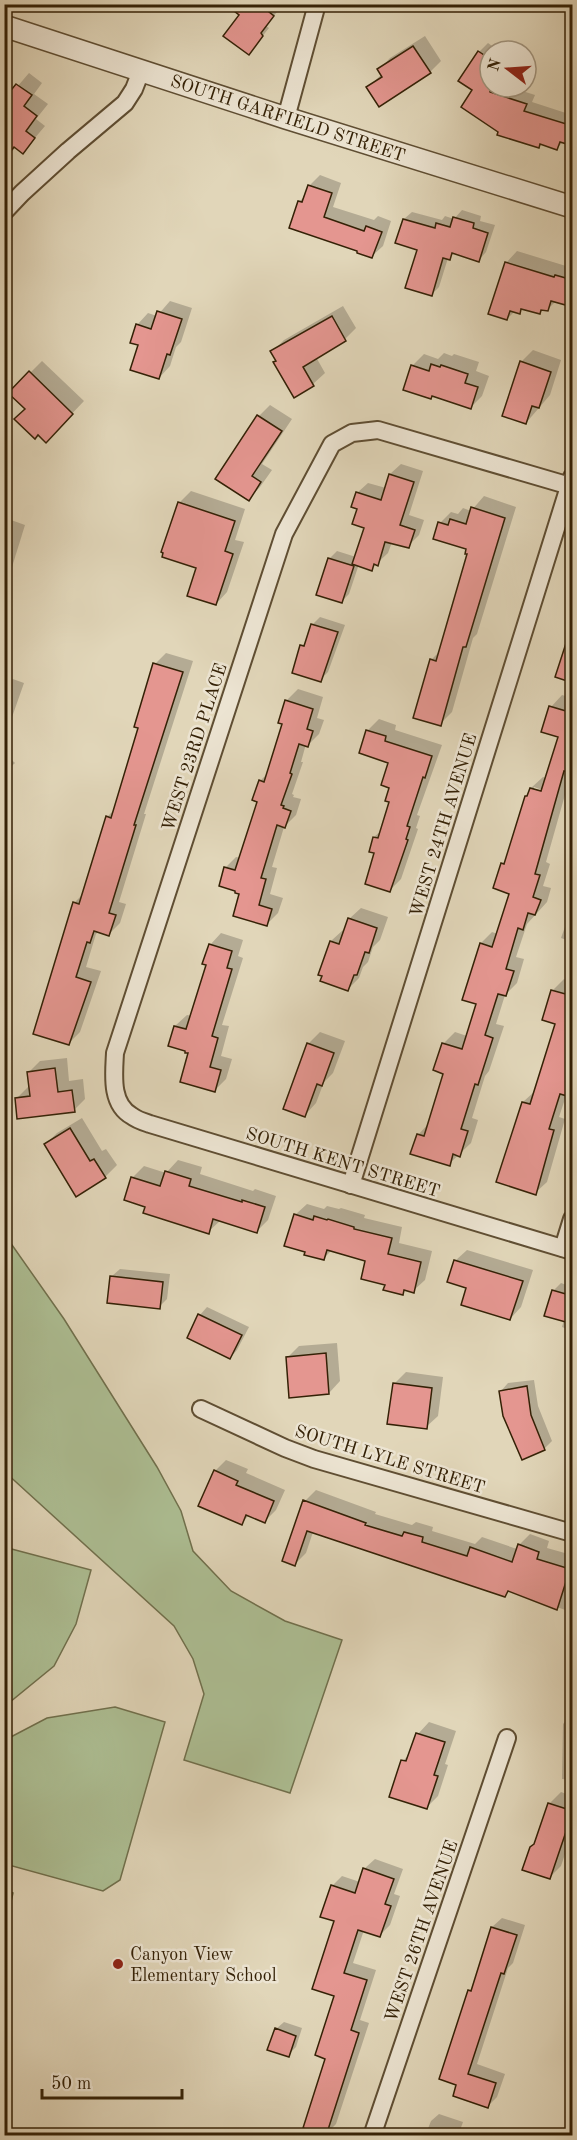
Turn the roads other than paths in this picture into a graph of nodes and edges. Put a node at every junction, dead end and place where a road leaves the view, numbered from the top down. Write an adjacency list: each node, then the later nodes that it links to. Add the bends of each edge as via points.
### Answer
1 (317, 4): 4 (street)
2 (4, 26): 3 (street, SOUTH GARFIELD STREET)
3 (141, 71): 4 (street, SOUTH GARFIELD STREET); 6 (street, via 124,103)
4 (286, 118): 5 (street, SOUTH GARFIELD STREET)
5 (573, 207)
6 (4, 212)
7 (571, 481): 8 (street, WEST 23RD PLACE, via 378,430 352,433 332,444 284,534 115,1053); 9 (street, WEST 24TH AVENUE)
8 (115, 1093): 9 (street, SOUTH KENT STREET, via 130,1116 150,1124)
9 (351, 1185): 11 (street, SOUTH KENT STREET)
10 (573, 1219): 11 (street)
11 (568, 1250)
12 (201, 1409): 13 (street, SOUTH LYLE STREET, via 314,1459)
13 (573, 1533)
14 (507, 1738): 15 (street, WEST 26TH AVENUE)
15 (372, 2136)

